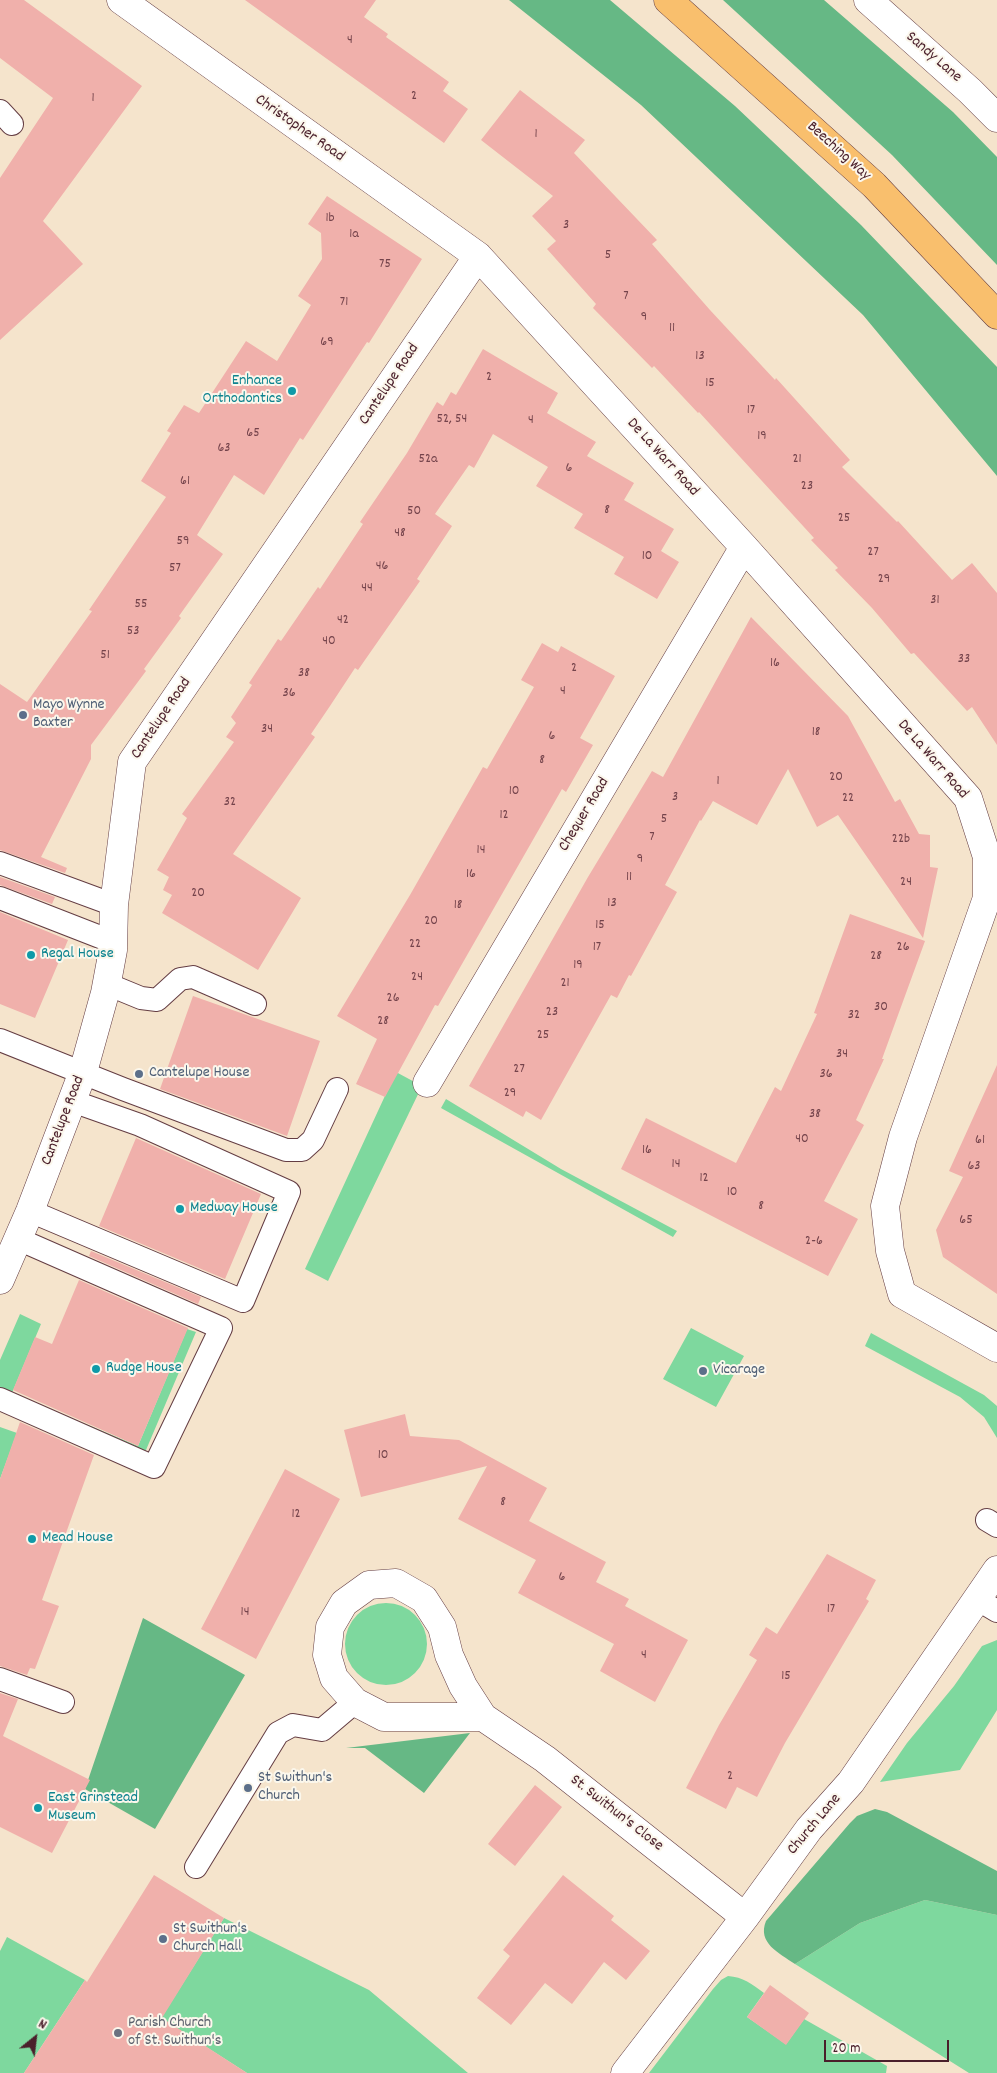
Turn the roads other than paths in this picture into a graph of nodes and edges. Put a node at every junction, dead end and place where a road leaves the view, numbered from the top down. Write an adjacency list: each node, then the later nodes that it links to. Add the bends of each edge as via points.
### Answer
1 (121, 0): 5 (street, Christopher Road)
2 (668, 0): 6 (highway, Beeching Way, via 874,185)
3 (868, 0): 4 (street, Sandy Lane)
4 (997, 118)
5 (478, 256): 7 (street, De La Warr Road); 10 (street, Cantelupe Road, via 132,762)
6 (997, 315)
7 (744, 548): 16 (street, Chequer Road); 22 (street, De La Warr Road, via 968,798 987,857 987,898 903,1138 885,1206 890,1251 902,1294)
8 (0, 863): 10 (lane)
9 (0, 898): 11 (lane)
10 (114, 905): 11 (street, Cantelupe Road)
11 (113, 942): 12 (street, Cantelupe Road)
12 (107, 984): 13 (lane, via 141,998 157,1000 180,979 193,978); 15 (street, Cantelupe Road)
13 (255, 1004)
14 (0, 1040): 15 (lane)
15 (83, 1072): 17 (lane, via 286,1150 302,1150 313,1140); 18 (street, Cantelupe Road)
16 (427, 1083)
17 (337, 1089)
18 (72, 1101): 19 (street, Cantelupe Road); 19 (lane, via 140,1125 289,1192 243,1301)
19 (30, 1211): 20 (street, Cantelupe Road)
20 (18, 1239): 21 (street, Cantelupe Road); 23 (lane, via 220,1328 154,1467)
21 (0, 1280)
22 (997, 1348)
23 (0, 1399)
24 (997, 1570): 25 (street, Church Lane)
25 (987, 1605): 31 (street, Church Lane, via 851,1782 809,1828)
26 (0, 1678): 27 (lane)
27 (63, 1702)
28 (354, 1702): 29 (street, St. Swithun's Close, via 384,1717); 29 (street, St. Swithun's Close, via 334,1678 327,1655 330,1627 344,1603 369,1585 396,1583 424,1599 442,1627 448,1655 463,1686); 30 (lane, via 322,1730 292,1725 278,1733)
29 (483, 1717): 31 (street, St. Swithun's Close, via 545,1759)
30 (196, 1867)
31 (745, 1917): 32 (street, Church Lane)
32 (625, 2073)

